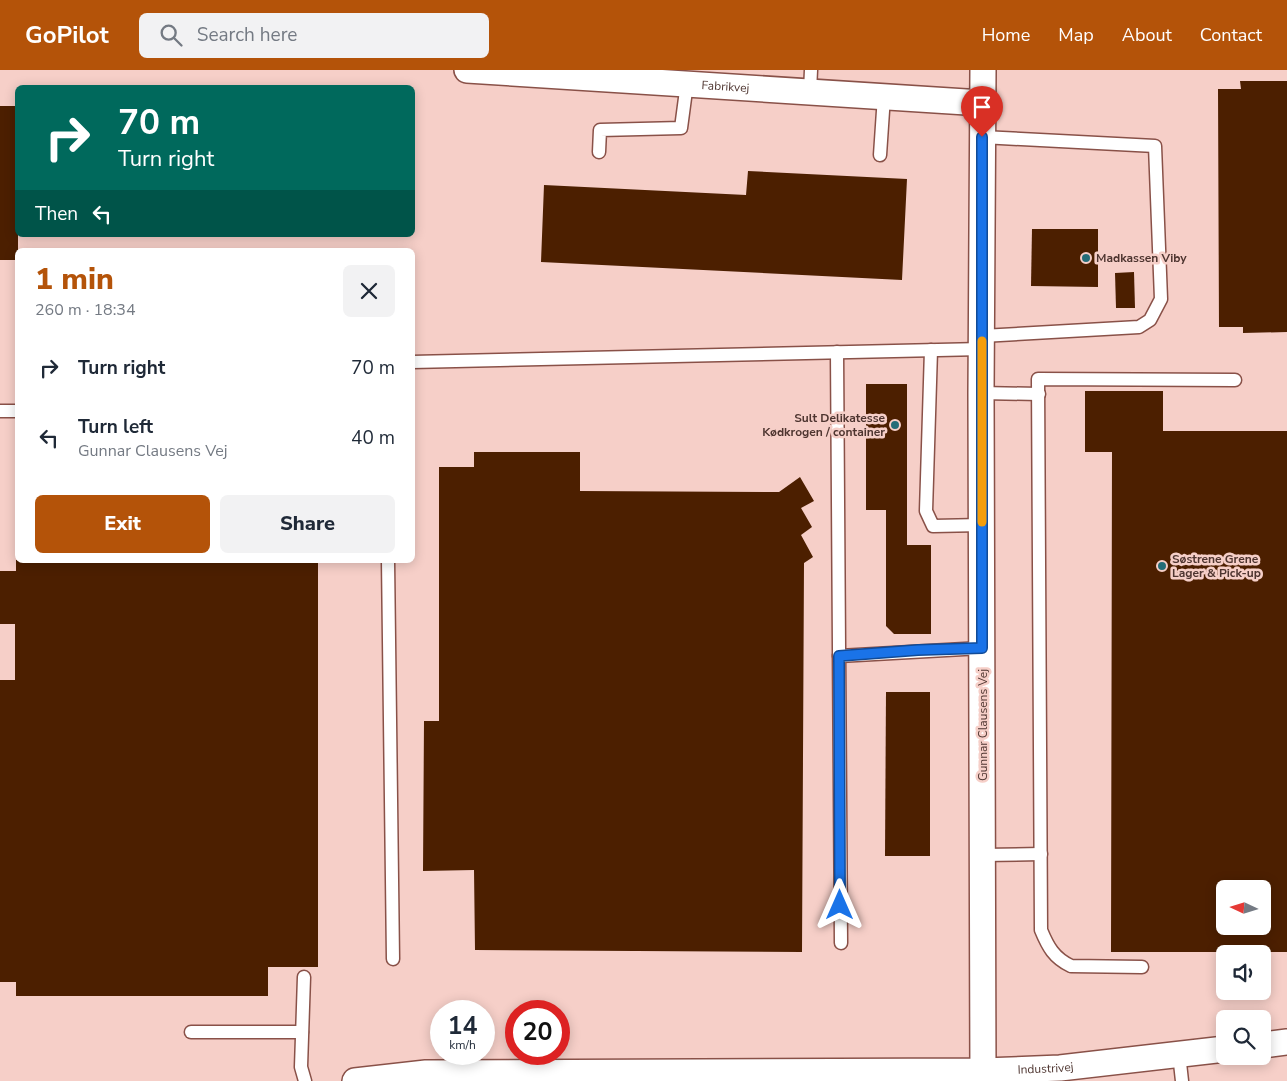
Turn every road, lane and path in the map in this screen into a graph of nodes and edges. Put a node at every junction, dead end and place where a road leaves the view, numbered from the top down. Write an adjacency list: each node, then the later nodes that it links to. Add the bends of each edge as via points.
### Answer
1 (467, 70): 3 (street, Fabrikvej)
2 (983, 70): 7 (street, Gunnar Clausens Vej)
3 (646, 75): 5 (street, Fabrikvej)
4 (811, 81): 5 (street, Fabrikvej); 6 (street, Fabrikvej)
5 (688, 83): 9 (lane, via 681,128 600,130)
6 (884, 96): 7 (street, Fabrikvej); 10 (lane)
7 (982, 103): 8 (street, Gunnar Clausens Vej)
8 (982, 137): 11 (street, Gunnar Clausens Vej); 11 (lane, via 1155,146 1161,298 1150,320 1139,327)
9 (599, 152)
10 (880, 155)
11 (982, 342): 12 (lane); 16 (street, Gunnar Clausens Vej)
12 (930, 350): 13 (lane); 20 (lane, via 926,511 933,526)
13 (837, 352): 14 (lane); 23 (lane)
14 (415, 362)
15 (1235, 380): 17 (lane, via 1038,379)
16 (981, 393): 17 (lane); 20 (street, Gunnar Clausens Vej)
17 (1039, 394): 24 (lane)
18 (0, 411): 19 (lane)
19 (15, 411)
20 (982, 525): 22 (street, Gunnar Clausens Vej)
21 (388, 563): 27 (lane)
22 (982, 648): 23 (lane); 25 (street, Gunnar Clausens Vej)
23 (839, 656): 26 (lane)
24 (1041, 854): 25 (lane); 28 (lane, via 1041,930 1049,948 1071,966)
25 (984, 855): 38 (street, Gunnar Clausens Vej)
26 (841, 943)
27 (393, 959)
28 (1142, 966)
29 (304, 977): 31 (lane)
30 (191, 1032): 31 (lane)
31 (302, 1032): 40 (lane)
32 (1287, 1042): 33 (street)
33 (1271, 1044)
34 (1216, 1050): 35 (street, Industrivej)
35 (1179, 1054): 38 (street, Industrivej); 42 (lane)
36 (737, 1076): 37 (street, Industrivej); 39 (street, Industrivej)
37 (872, 1076): 38 (street, Industrivej)
38 (983, 1076)
39 (605, 1077): 41 (street, Industrivej, via 426,1074)
40 (304, 1081)
41 (355, 1081)
42 (1182, 1081)

